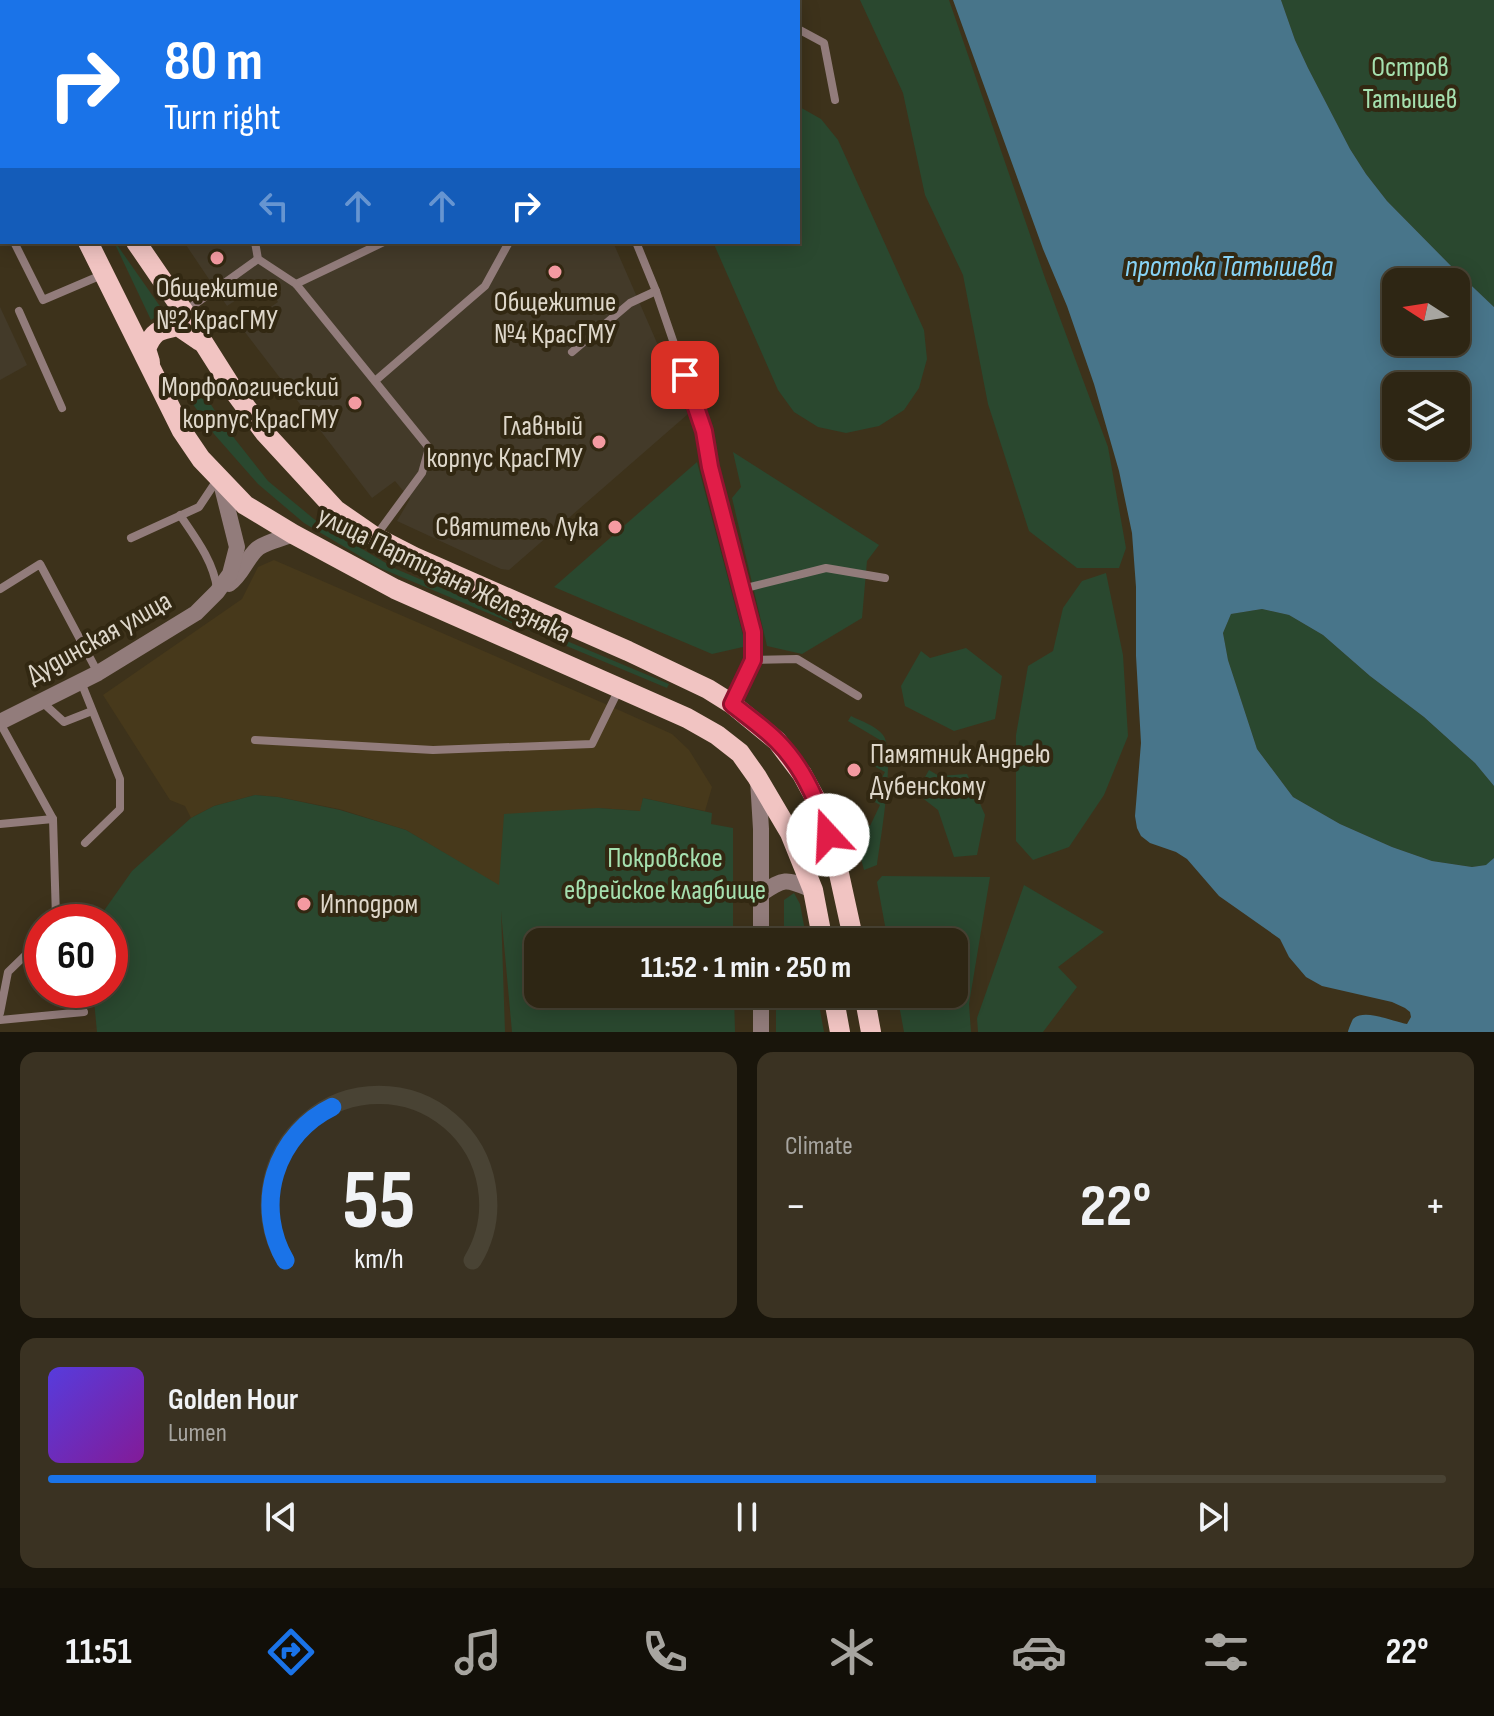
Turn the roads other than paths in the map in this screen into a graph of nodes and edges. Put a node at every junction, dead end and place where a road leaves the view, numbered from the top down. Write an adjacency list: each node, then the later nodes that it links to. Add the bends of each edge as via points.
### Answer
1 (800, 30): 2 (lane, via 824,43)
2 (835, 100)
3 (15, 244): 11 (lane, via 43,300)
4 (89, 244): 11 (main road, улица Партизана Железняка)
5 (137, 244): 15 (main road, улица Партизана Железняка)
6 (255, 244): 10 (lane)
7 (380, 244): 12 (lane)
8 (510, 244): 19 (lane, via 485,286)
9 (637, 244): 13 (lane)
10 (258, 259): 12 (lane); 15 (lane)
11 (104, 274): 18 (main road, улица Партизана Железняка)
12 (296, 284): 19 (lane)
13 (656, 291): 17 (lane, via 630,303); 28 (lane, via 704,431)
14 (19, 311): 20 (lane)
15 (184, 312): 16 (main road, улица Партизана Железняка)
16 (204, 343): 18 (main road, via 178,326 159,330 146,349); 24 (main road, улица Партизана Железняка, via 265,433 336,510)
17 (572, 352)
18 (151, 368): 21 (main road, улица Партизана Железняка, via 182,431)
19 (375, 381): 24 (lane, via 429,448 422,473)
20 (62, 408)
21 (219, 477): 22 (lane, via 199,507); 23 (main road, улица Партизана Железняка, via 245,505); 29 (street, via 237,547 230,574)
22 (180, 515): 25 (lane); 29 (lane, via 201,545)
23 (293, 534): 29 (street, Дудинская улица, via 258,548 235,580); 33 (main road, улица Партизана Железняка, via 395,589)
24 (375, 537): 36 (main road, улица Партизана Железняка)
25 (131, 538)
26 (885, 578): 28 (lane, via 826,568)
27 (0, 589): 31 (lane, via 40,564)
28 (742, 589): 30 (lane, via 753,632)
29 (217, 592): 31 (street, Дудинская улица, via 196,613)
30 (753, 660): 34 (lane, via 797,659); 36 (lane)
31 (98, 673): 32 (street, Дудинская улица)
32 (81, 682): 35 (street, Дудинская улица); 37 (lane)
33 (619, 689): 39 (lane, via 592,744 433,750); 40 (main road, улица Партизана Железняка, via 717,735 740,753)
34 (858, 696)
35 (41, 701): 37 (lane, via 64,722); 38 (street, Дудинская улица)
36 (732, 704): 49 (main road, улица Партизана Железняка, via 777,741 821,809)
37 (92, 711): 43 (lane, via 120,779 120,809)
38 (0, 722): 41 (lane)
39 (255, 740)
40 (757, 777): 44 (main road, улица Партизана Железняка, via 790,833); 45 (street)
41 (53, 819): 42 (lane); 46 (lane)
42 (0, 824)
43 (85, 843)
44 (813, 890): 45 (street, via 780,881); 48 (main road, улица Партизана Железняка)
45 (762, 893): 47 (street)
46 (56, 904)
47 (761, 928)
48 (820, 928)
49 (851, 928)
50 (24, 956): 55 (lane, via 8,972)
51 (761, 1008): 57 (street)
52 (836, 1008): 58 (main road)
53 (867, 1008): 59 (main road)
54 (84, 1012): 56 (lane)
55 (0, 1013)
56 (0, 1020)
57 (761, 1032)
58 (840, 1032)
59 (871, 1032)

